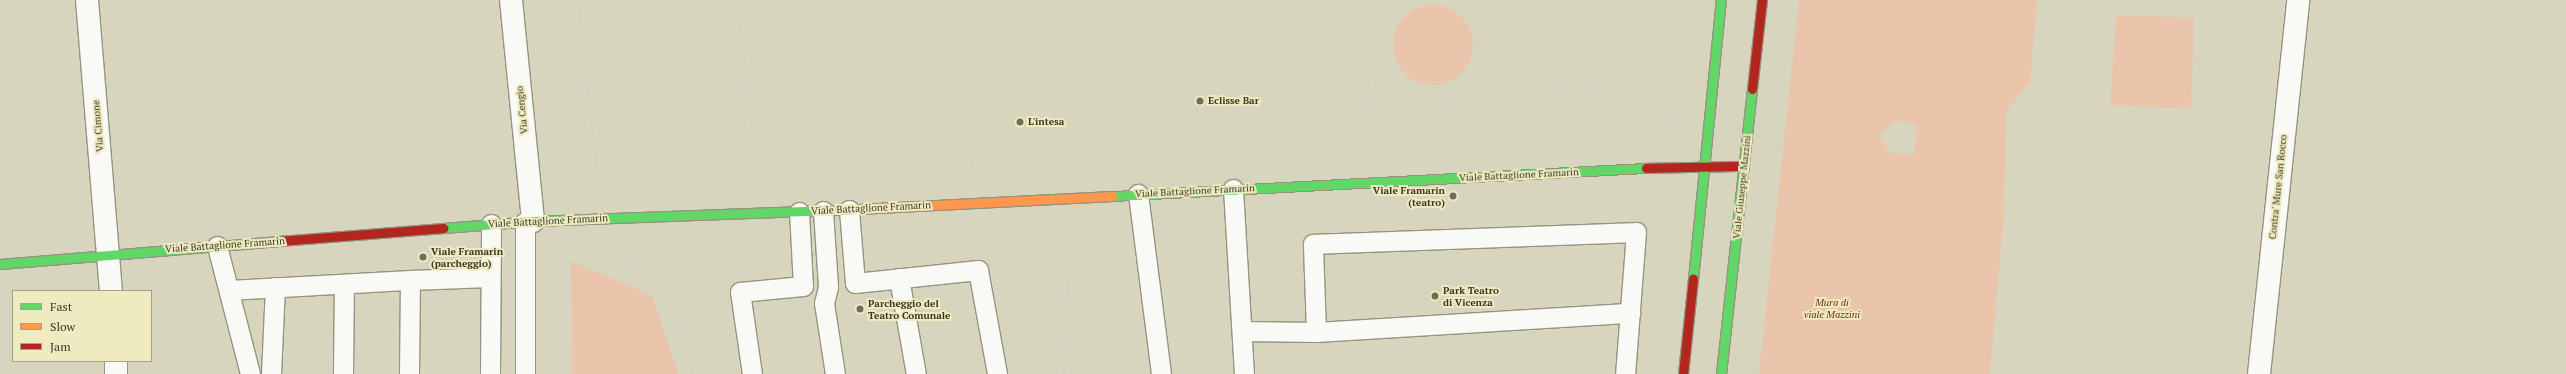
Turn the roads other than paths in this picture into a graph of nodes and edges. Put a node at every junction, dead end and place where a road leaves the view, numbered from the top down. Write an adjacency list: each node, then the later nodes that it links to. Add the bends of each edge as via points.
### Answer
1 (87, 0): 16 (street, Via Cimone)
2 (511, 0): 13 (street, Via Cengio)
3 (1721, 0): 6 (street)
4 (1762, 0): 7 (street, Viale Giuseppe Mazzini)
5 (2298, 0): 45 (street, Contra' Mure San Rocco)
6 (1704, 166): 7 (street, Viale Battaglione Framarin); 8 (street, Viale Battaglione Framarin); 43 (street)
7 (1744, 166): 44 (street, Viale Giuseppe Mazzini)
8 (1233, 189): 9 (street, Viale Battaglione Framarin); 26 (lane)
9 (1138, 194): 10 (street, Viale Battaglione Framarin); 40 (lane)
10 (849, 210): 11 (street, Viale Battaglione Framarin); 19 (lane, via 855,283)
11 (822, 211): 12 (street, Viale Battaglione Framarin); 37 (lane, via 828,287 824,303)
12 (799, 212): 13 (street, Viale Battaglione Framarin); 36 (lane, via 803,286 740,292)
13 (529, 221): 14 (street, Viale Battaglione Framarin); 35 (lane)
14 (491, 224): 15 (street, Viale Battaglione Framarin); 18 (lane)
15 (217, 246): 16 (street, Viale Battaglione Framarin); 24 (lane)
16 (109, 253): 17 (street, Viale Battaglione Framarin); 23 (street, Via Cimone)
17 (0, 264)
18 (490, 277): 20 (lane); 34 (lane)
19 (899, 278): 38 (lane); 39 (lane, via 978,270)
20 (410, 280): 21 (lane); 33 (lane)
21 (344, 284): 22 (lane); 32 (lane)
22 (274, 287): 24 (lane); 31 (lane)
23 (111, 290)
24 (228, 290): 30 (lane)
25 (1630, 313): 27 (lane); 27 (lane, via 1636,232 1313,244); 42 (lane)
26 (1242, 331): 27 (lane); 41 (lane)
27 (1316, 332)
28 (116, 362): 29 (street)
29 (116, 374)
30 (250, 374)
31 (271, 374)
32 (342, 374)
33 (409, 374)
34 (490, 374)
35 (525, 374)
36 (752, 374)
37 (835, 374)
38 (916, 374)
39 (997, 374)
40 (1161, 374)
41 (1244, 374)
42 (1625, 374)
43 (1683, 374)
44 (1721, 374)
45 (2259, 374)

